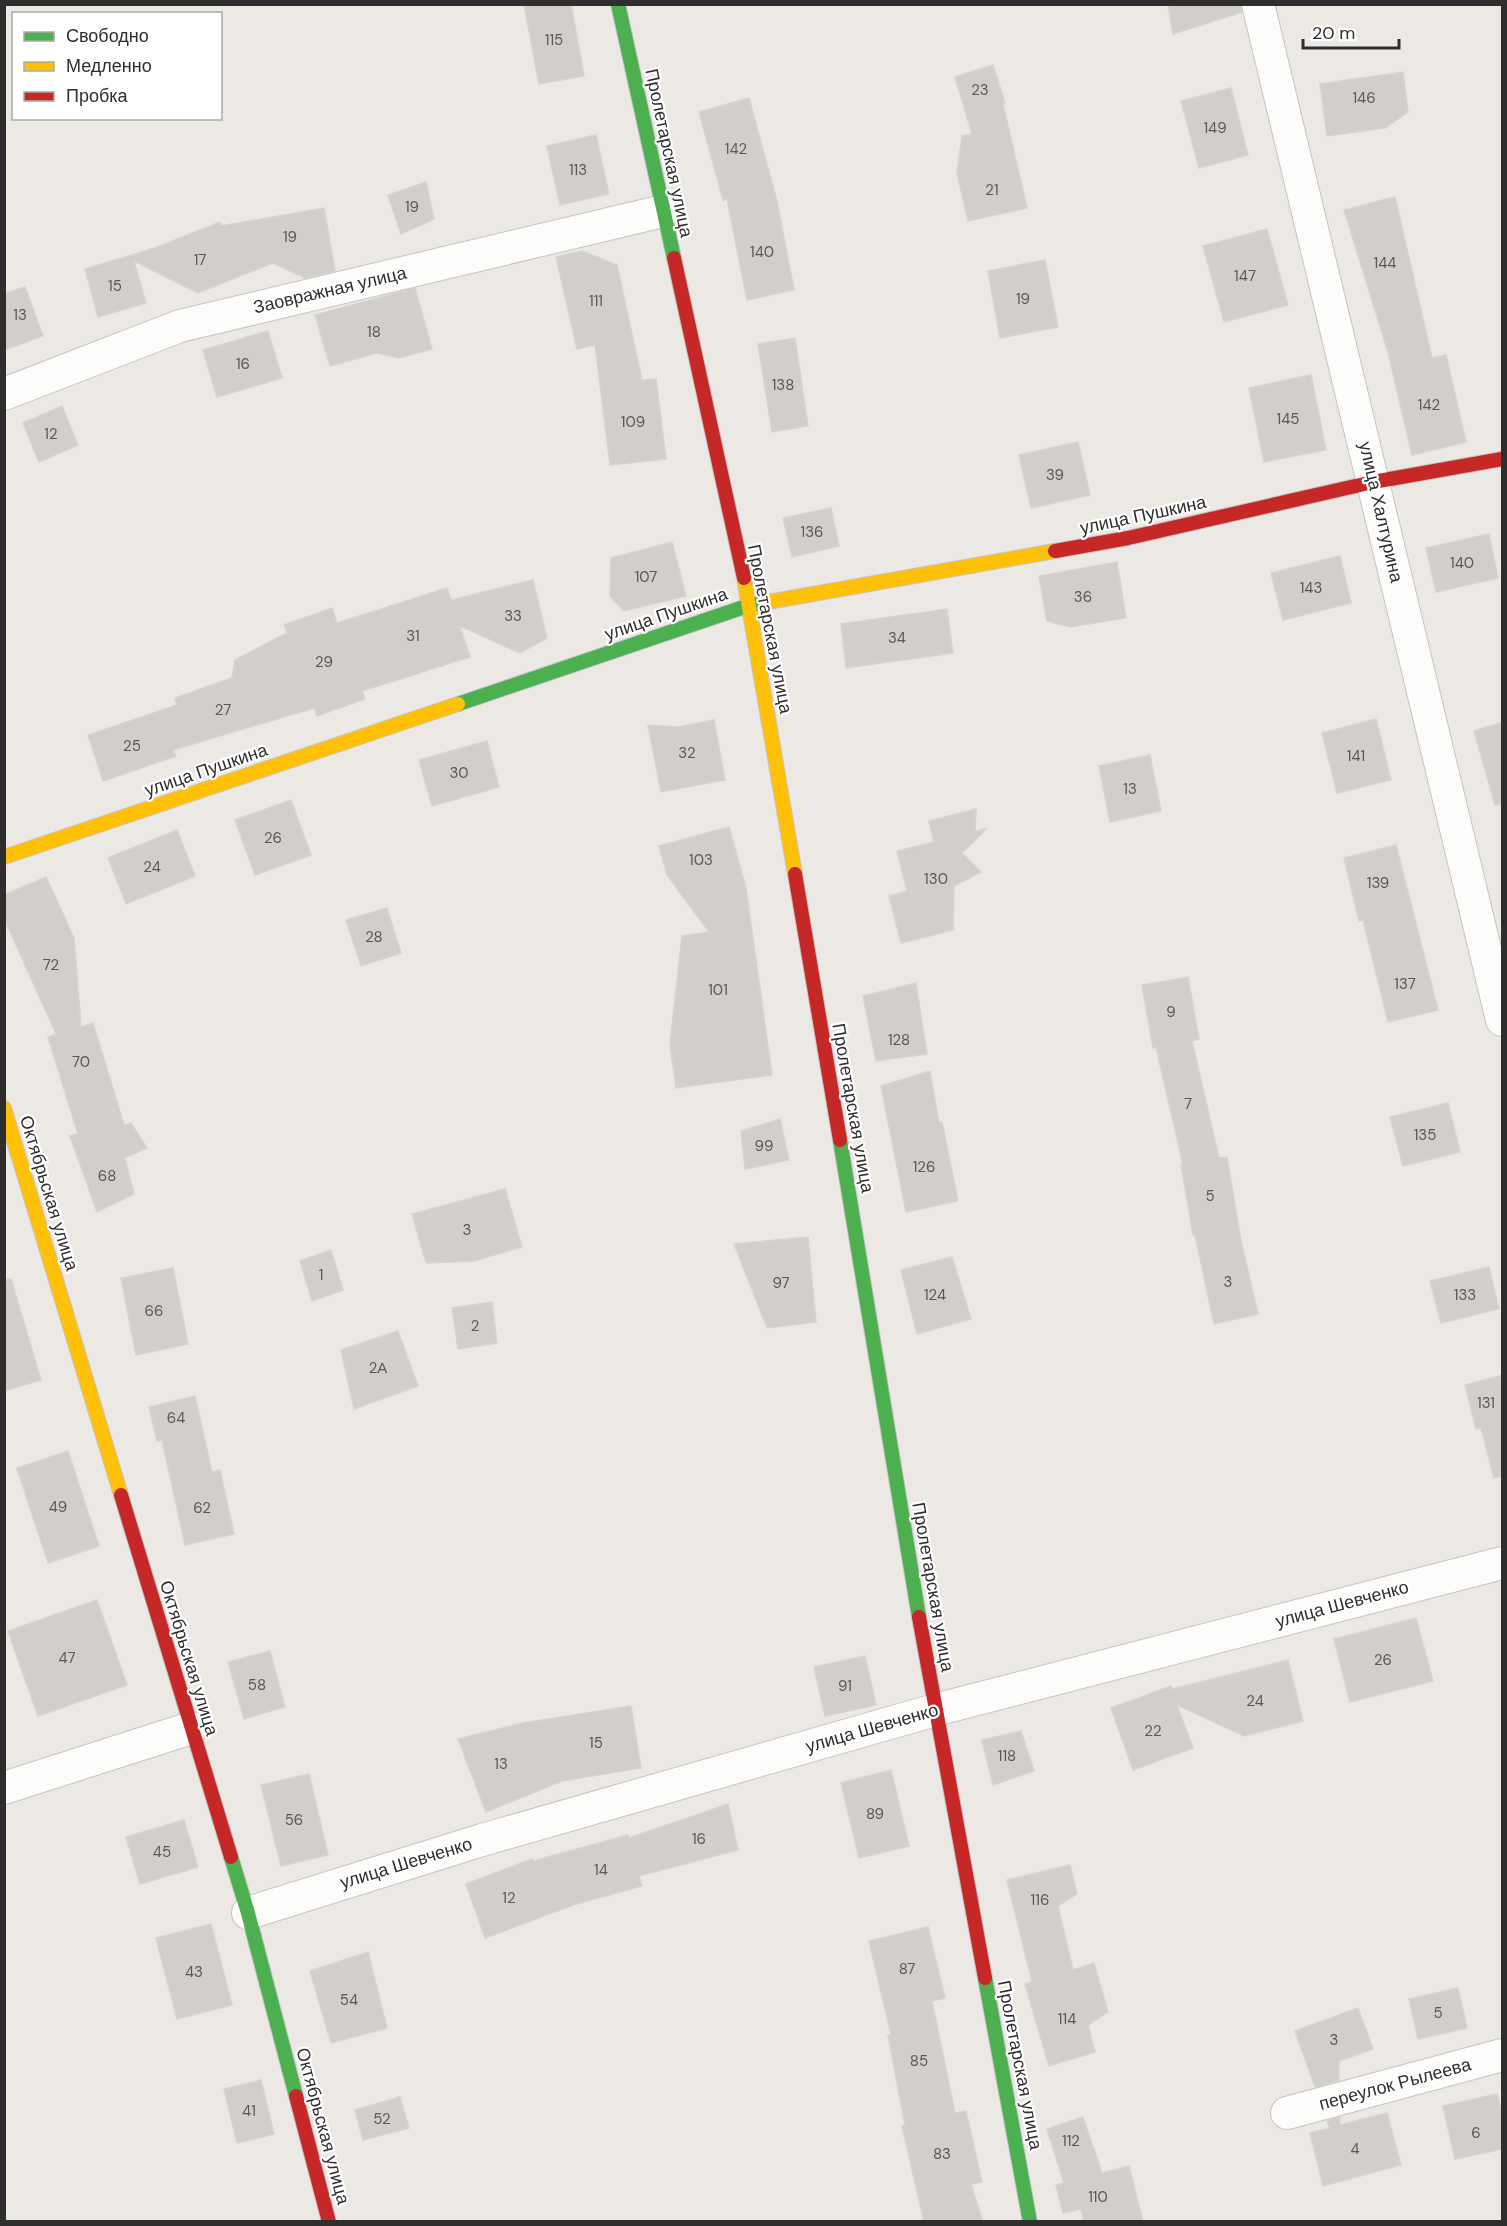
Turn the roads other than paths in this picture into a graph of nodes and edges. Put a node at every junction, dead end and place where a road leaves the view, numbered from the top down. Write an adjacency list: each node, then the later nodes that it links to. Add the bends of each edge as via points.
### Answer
1 (618, 4): 3 (street, Пролетарская улица)
2 (1258, 4): 6 (street, улица Халтурина)
3 (663, 211): 4 (street, Заовражная улица, via 180,326); 7 (street, Пролетарская улица)
4 (4, 394)
5 (1503, 459): 6 (street, улица Пушкина)
6 (1373, 482): 7 (street, улица Пушкина, via 1128,538); 9 (street, улица Халтурина)
7 (750, 605): 8 (street, улица Пушкина); 12 (street, Пролетарская улица)
8 (4, 857)
9 (1503, 1020)
10 (4, 1108): 13 (street, Октябрьская улица)
11 (1503, 1563): 12 (street, улица Шевченко)
12 (935, 1710): 15 (street, улица Шевченко, via 482,1840); 19 (street, Пролетарская улица)
13 (191, 1728): 14 (street); 15 (street, Октябрьская улица)
14 (4, 1788)
15 (248, 1913): 18 (street, Октябрьская улица)
16 (1503, 2055): 17 (street, переулок Рылеева)
17 (1287, 2113)
18 (329, 2222)
19 (1030, 2222)

